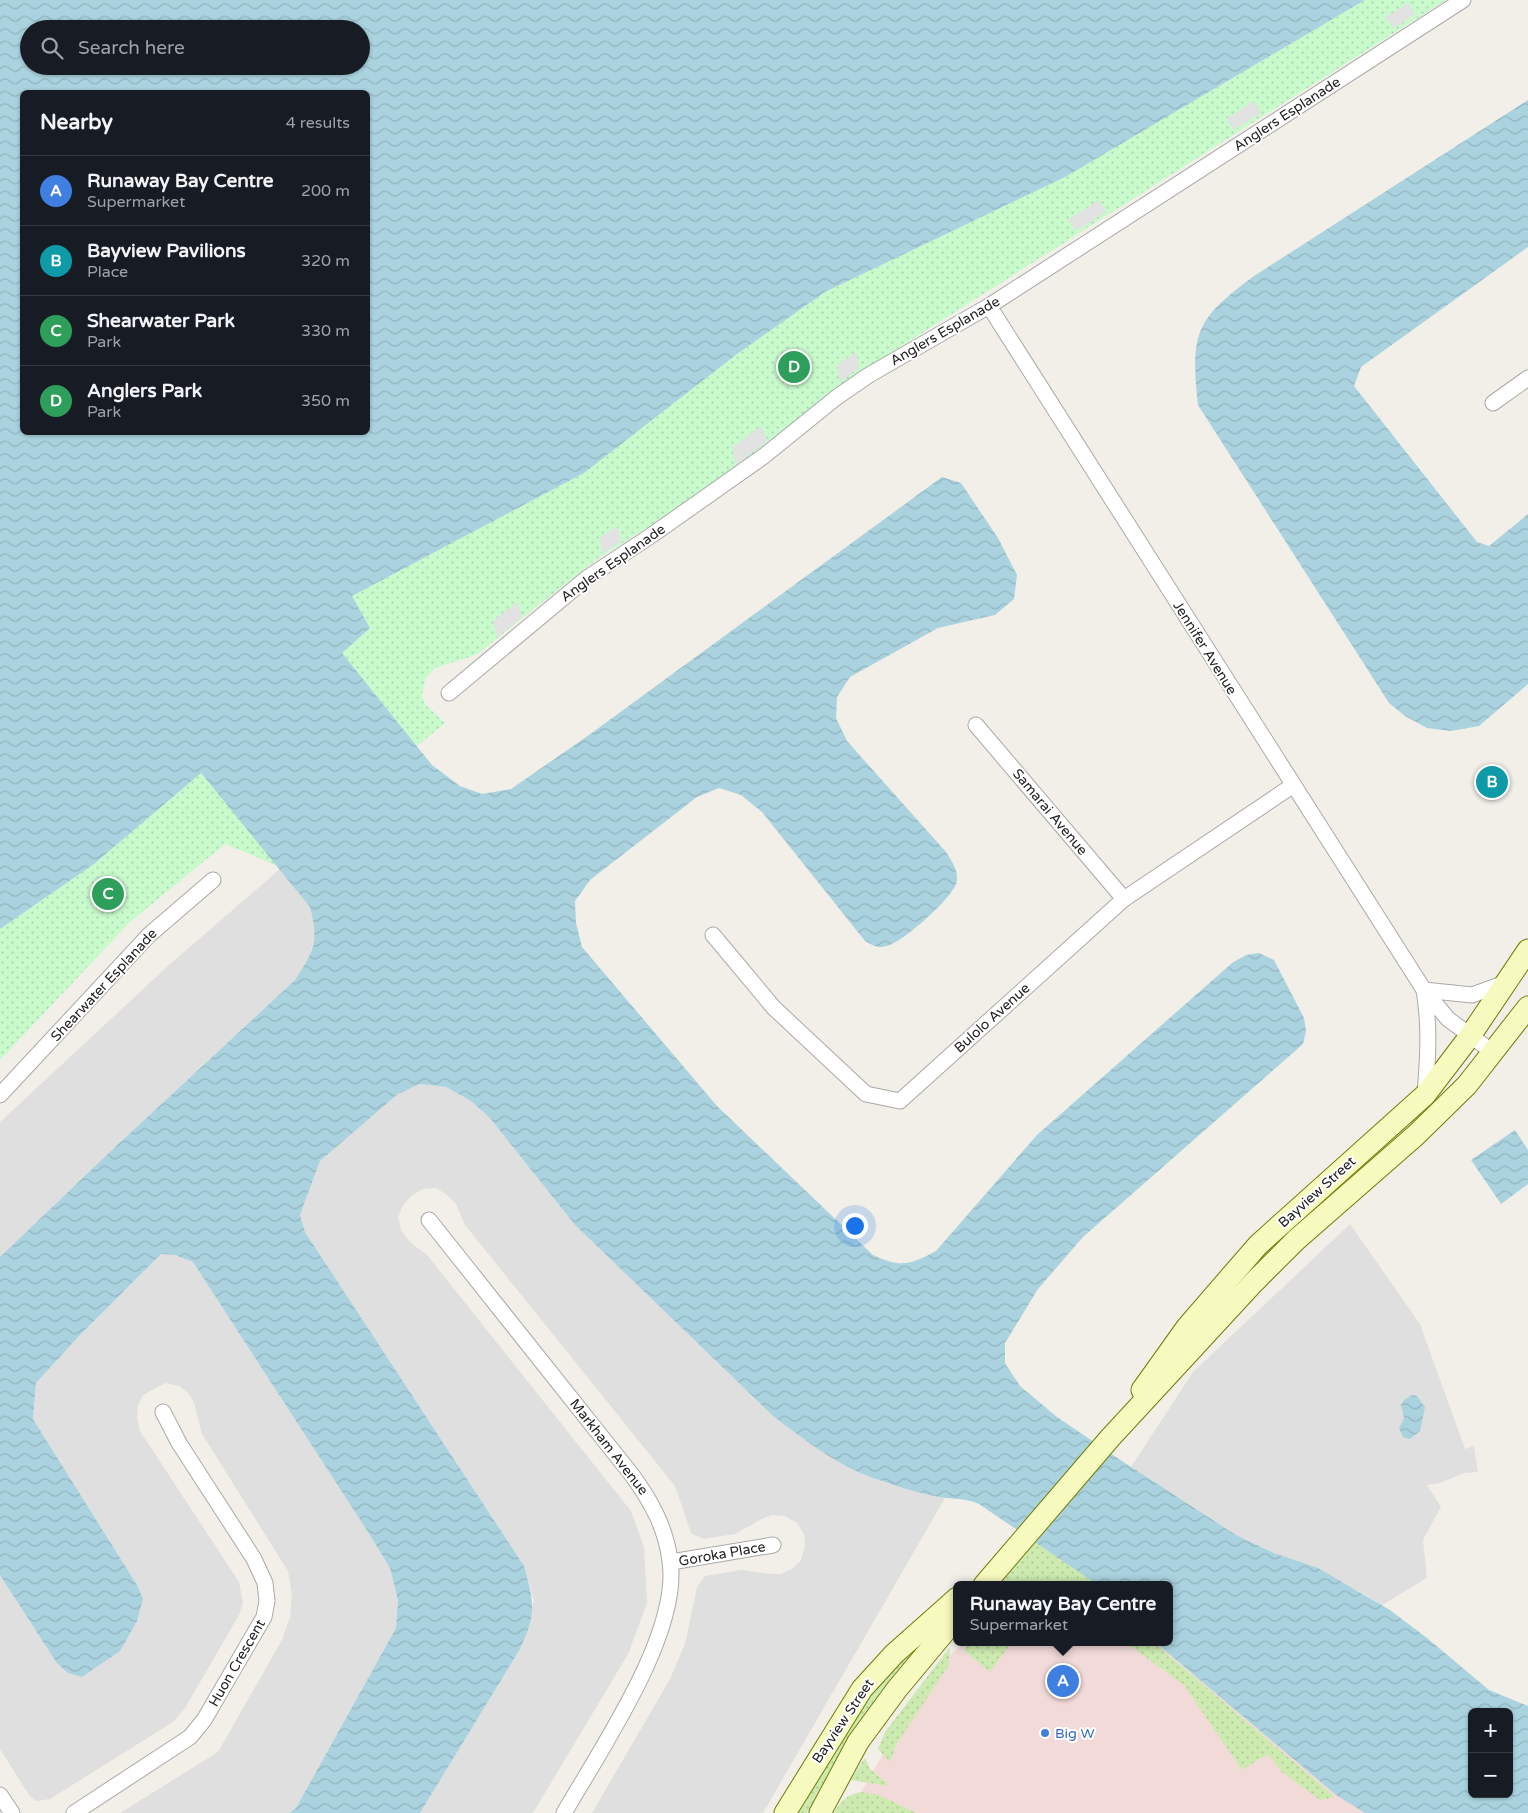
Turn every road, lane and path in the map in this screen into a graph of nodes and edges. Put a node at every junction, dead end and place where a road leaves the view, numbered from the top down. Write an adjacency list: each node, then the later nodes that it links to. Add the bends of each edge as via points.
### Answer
1 (1463, 0): 2 (street, Anglers Esplanade)
2 (989, 306): 5 (street, Anglers Esplanade, via 837,397 757,461 587,578); 7 (street, Jennifer Avenue)
3 (1528, 378): 4 (street)
4 (1493, 403)
5 (449, 693)
6 (976, 725): 9 (street, Samarai Avenue)
7 (1292, 786): 9 (street, Bulolo Avenue); 13 (street, Jennifer Avenue)
8 (213, 880): 17 (street, Shearwater Esplanade, via 149,935)
9 (1124, 899): 10 (street, Bulolo Avenue, via 900,1101 866,1094 774,1008)
10 (713, 935)
11 (1528, 950): 12 (main road, Bayview Street)
12 (1504, 982): 13 (street, via 1472,995); 15 (main road, Bayview Street)
13 (1424, 990): 15 (street, Jennifer Avenue, via 1448,1019); 18 (street, Jennifer Avenue, via 1429,1030)
14 (1528, 1008): 16 (main road, Bayview Street)
15 (1470, 1036): 16 (street, Jennifer Avenue); 18 (main road, Bayview Street)
16 (1494, 1053): 20 (main road, Bayview Street, via 1468,1085 1435,1117)
17 (0, 1095)
18 (1425, 1095): 20 (main road, Bayview Street, via 1258,1245)
19 (429, 1220): 24 (street, Markham Avenue, via 632,1475 653,1505)
20 (1216, 1308): 23 (main road, Bayview Street, via 1152,1374 1110,1438)
21 (163, 1412): 31 (street, Huon Crescent, via 179,1443 254,1559 265,1583 267,1601 264,1617 204,1720 190,1737)
22 (773, 1545): 24 (street, Goroka Place)
23 (1014, 1548): 25 (main road, Bayview Street); 26 (main road, Bayview Street)
24 (671, 1562): 32 (street, Markham Avenue, via 669,1603 647,1666)
25 (977, 1581)
26 (987, 1581)
27 (953, 1602): 33 (main road, Bayview Street, via 894,1654 862,1689)
28 (953, 1622): 34 (main road, Bayview Street, via 858,1742)
29 (0, 1795): 30 (street)
30 (12, 1813)
31 (74, 1813)
32 (564, 1813)
33 (785, 1813)
34 (820, 1813)

